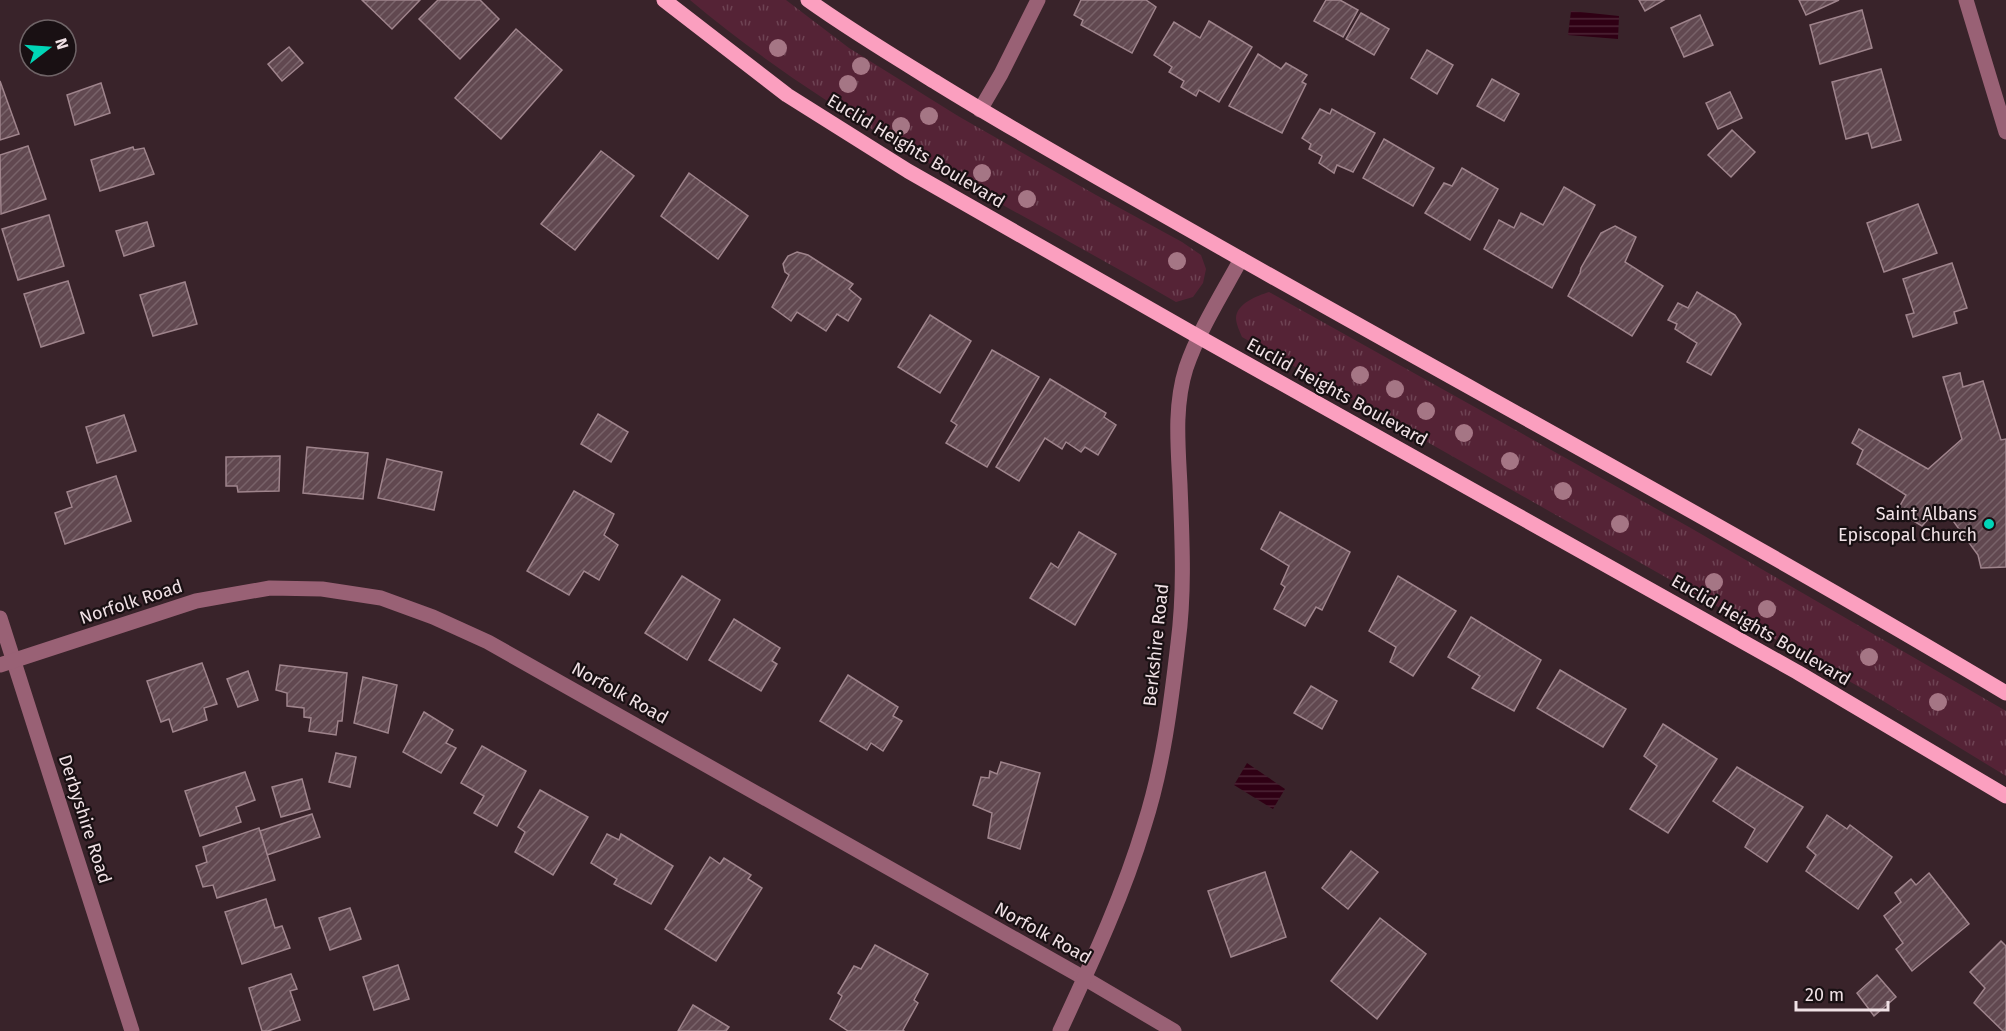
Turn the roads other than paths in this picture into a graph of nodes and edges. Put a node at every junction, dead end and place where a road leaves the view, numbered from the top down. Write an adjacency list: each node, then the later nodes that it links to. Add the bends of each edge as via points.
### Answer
1 (664, 0): 8 (main road, Euclid Heights Boulevard, via 787,95 908,171)
2 (808, 0): 5 (main road)
3 (1038, 0): 5 (street)
4 (1966, 0): 6 (street)
5 (980, 110): 7 (main road)
6 (2006, 132)
7 (1241, 259): 8 (street, Berkshire Road); 11 (main road, via 1714,523)
8 (1199, 337): 12 (main road, Euclid Heights Boulevard, via 1797,672); 13 (street, Berkshire Road, via 1186,369 1179,405 1182,604 1156,782 1132,863)
9 (0, 618): 10 (street, Derbyshire Road)
10 (7, 663): 13 (street, Norfolk Road, via 196,601 270,588 322,589 381,598 488,642); 14 (street, Derbyshire Road)
11 (2006, 693)
12 (2006, 796)
13 (1084, 978): 15 (street, Berkshire Road); 16 (street, Norfolk Road)
14 (132, 1031)
15 (1060, 1031)
16 (1174, 1031)

